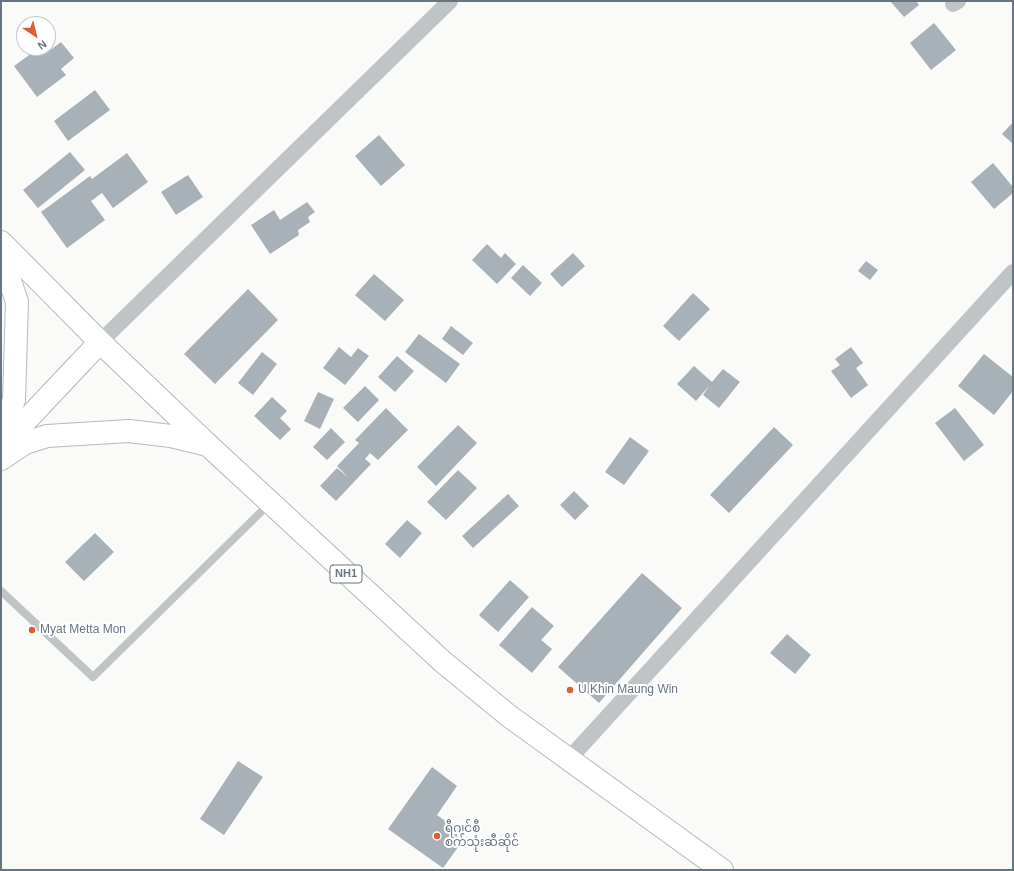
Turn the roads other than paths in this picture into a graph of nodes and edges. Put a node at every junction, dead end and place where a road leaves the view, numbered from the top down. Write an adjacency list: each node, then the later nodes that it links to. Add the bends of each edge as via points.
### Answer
1 (450, 1): 5 (street)
2 (1, 242): 5 (main road, NH1)
3 (1, 253): 6 (main road, via 17,302 14,400)
4 (1013, 272): 12 (street)
5 (100, 342): 7 (main road, NH1); 8 (main road)
6 (1, 432)
7 (208, 445): 9 (main road, via 129,430 47,436 25,444); 10 (main road, NH1)
8 (1, 447)
9 (1, 459)
10 (269, 504): 11 (lane, via 93,677); 12 (main road, NH1, via 443,662 509,716)
11 (1, 591)
12 (569, 759): 13 (main road, NH1)
13 (722, 870)

